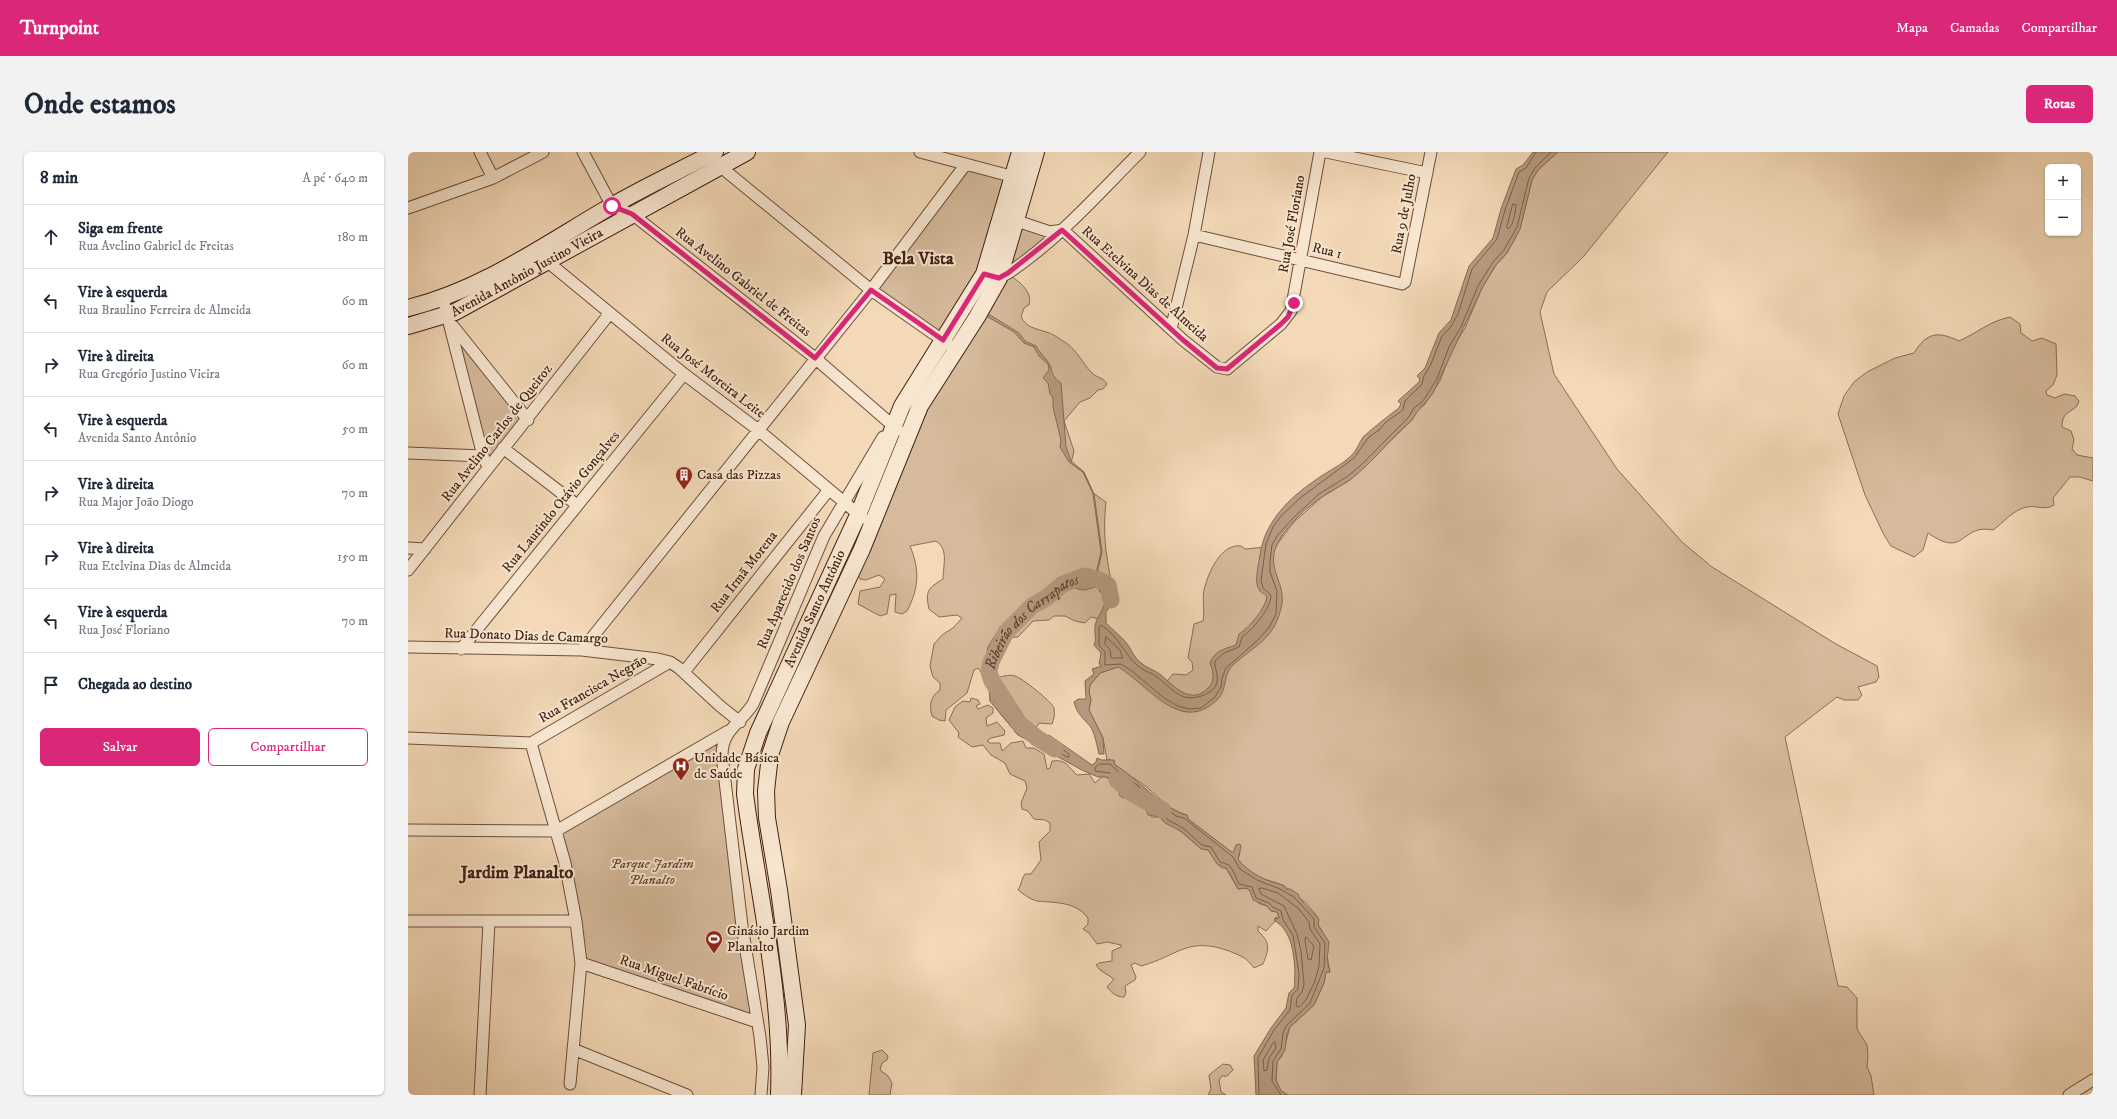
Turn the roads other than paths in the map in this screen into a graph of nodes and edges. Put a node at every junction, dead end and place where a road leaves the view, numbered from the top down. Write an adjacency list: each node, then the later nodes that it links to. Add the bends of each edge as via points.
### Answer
1 (480, 152): 17 (street)
2 (543, 152): 17 (street)
3 (583, 152): 19 (street)
4 (747, 152): 15 (street, Avenida Antônio Justino Vieira)
5 (920, 152): 14 (street)
6 (1020, 152): 18 (street, Avenida Santo Antônio)
7 (1036, 152): 18 (street, Avenida Santo Antônio)
8 (1140, 152): 23 (street)
9 (1209, 152): 24 (street)
10 (1320, 152): 26 (street, Rua José Floriano)
11 (1326, 152): 16 (street)
12 (1431, 152): 16 (street, Rua 9 de Julho)
13 (712, 154): 15 (street); 19 (street, Avenida Antônio Justino Vieira)
14 (966, 164): 18 (street); 30 (street)
15 (721, 167): 21 (street, Avenida Antônio Justino Vieira); 30 (street)
16 (1427, 173): 29 (street, Rua 9 de Julho)
17 (493, 178): 20 (street)
18 (1021, 179): 22 (street, Avenida Santo Antônio); 28 (street, Avenida Santo Antônio)
19 (612, 206): 21 (street, Rua Avelino Gabriel de Freitas); 25 (street, Avenida Antônio Justino Vieira)
20 (408, 208)
21 (632, 214): 27 (street, Avenida Antônio Justino Vieira); 38 (street, Rua Avelino Gabriel de Freitas)
22 (1016, 222): 23 (street, Rua Etelvina Dias de Almeida, via 1050,232); 28 (street, Avenida Santo Antônio)
23 (1062, 230): 28 (street, via 1024,261); 36 (street, Rua Etelvina Dias de Almeida)
24 (1194, 234): 26 (street, Rua 1); 36 (street)
25 (536, 250): 27 (street, Rua José Moreira Leite); 31 (street, Avenida Antônio Justino Vieira, via 494,274)
26 (1299, 259): 29 (street, Rua 1, via 1400,284); 39 (street, Rua José Floriano, via 1294,303 1288,317)
27 (548, 263): 33 (street, Rua José Moreira Leite); 34 (street, Avenida Antônio Justino Vieira)
28 (991, 276): 37 (street, Avenida Santo Antônio, via 977,317)
29 (1405, 282)
30 (871, 290): 37 (street); 38 (street)
31 (443, 298): 32 (street, Avenida Antônio Justino Vieira); 34 (street)
32 (408, 308)
33 (610, 314): 40 (street, Rua José Moreira Leite); 41 (street, Rua Avelino Carlos de Queiroz)
34 (449, 319): 35 (street, Avenida Antônio Justino Vieira); 41 (street); 46 (street)
35 (408, 326)
36 (1171, 329): 39 (street, Rua Etelvina Dias de Almeida, via 1217,368)
37 (949, 344): 43 (street, Avenida Santo Antônio, via 920,406)
38 (815, 358): 42 (street); 43 (street, Rua Avelino Gabriel de Freitas)
39 (1227, 369)
40 (684, 374): 42 (street, Rua José Moreira Leite); 50 (street, Rua Laurindo Otávio Gonçalves)
41 (528, 420): 44 (street, Rua Avelino Carlos de Queiroz)
42 (757, 429): 48 (street, Rua José Moreira Leite); 58 (street)
43 (897, 429): 49 (street, Rua Aparecido dos Santos); 51 (street, Avenida Santo Antônio); 52 (street, Avenida Santo Antônio)
44 (503, 448): 47 (street, Rua Avelino Carlos de Queiroz); 50 (street)
45 (408, 453): 46 (street)
46 (483, 456): 47 (street)
47 (488, 467): 54 (street, Rua Avelino Carlos de Queiroz)
48 (828, 491): 49 (street, Rua José Moreira Leite); 60 (street, Rua Irmã Morena)
49 (844, 504): 51 (street, Rua José Moreira Leite); 61 (street, Rua Aparecido dos Santos, via 824,536 760,691)
50 (577, 505): 57 (street, Rua Laurindo Otávio Gonçalves)
51 (858, 515): 52 (street, Rua José Moreira Leite); 78 (street, Avenida Santo Antônio, via 758,733 746,769 745,794 778,1009)
52 (871, 525): 79 (street, Avenida Santo Antônio, via 781,722 770,755 767,776 767,818 797,1025)
53 (408, 548): 54 (street)
54 (425, 549): 55 (street, Rua Avelino Carlos de Queiroz)
55 (408, 570)
56 (408, 647): 57 (street, Rua Donato Dias de Camargo)
57 (461, 649): 58 (street, Rua Donato Dias de Camargo)
58 (582, 650): 59 (street, Rua Donato Dias de Camargo, via 644,656)
59 (670, 662): 60 (street, Rua Donato Dias de Camargo); 64 (street, Rua Francisca Negrão)
60 (684, 672): 61 (street, Rua Donato Dias de Camargo)
61 (740, 722): 62 (street, Rua Aparecido dos Santos)
62 (728, 731): 66 (street, Rua Aparecido dos Santos); 71 (street, via 722,755 742,926)
63 (408, 738): 64 (street)
64 (531, 743): 66 (street)
65 (408, 830): 66 (street)
66 (556, 832): 67 (street)
67 (576, 920): 69 (street); 70 (street)
68 (408, 921): 69 (street)
69 (489, 922): 75 (street)
70 (581, 963): 71 (street, Rua Miguel Fabrício); 72 (street)
71 (757, 1022): 77 (street, via 763,1067)
72 (573, 1049): 74 (street); 76 (street)
73 (2093, 1080): 80 (street)
74 (570, 1084)
75 (480, 1095)
76 (687, 1095)
77 (761, 1095)
78 (779, 1095)
79 (793, 1095)
80 (2069, 1095)

